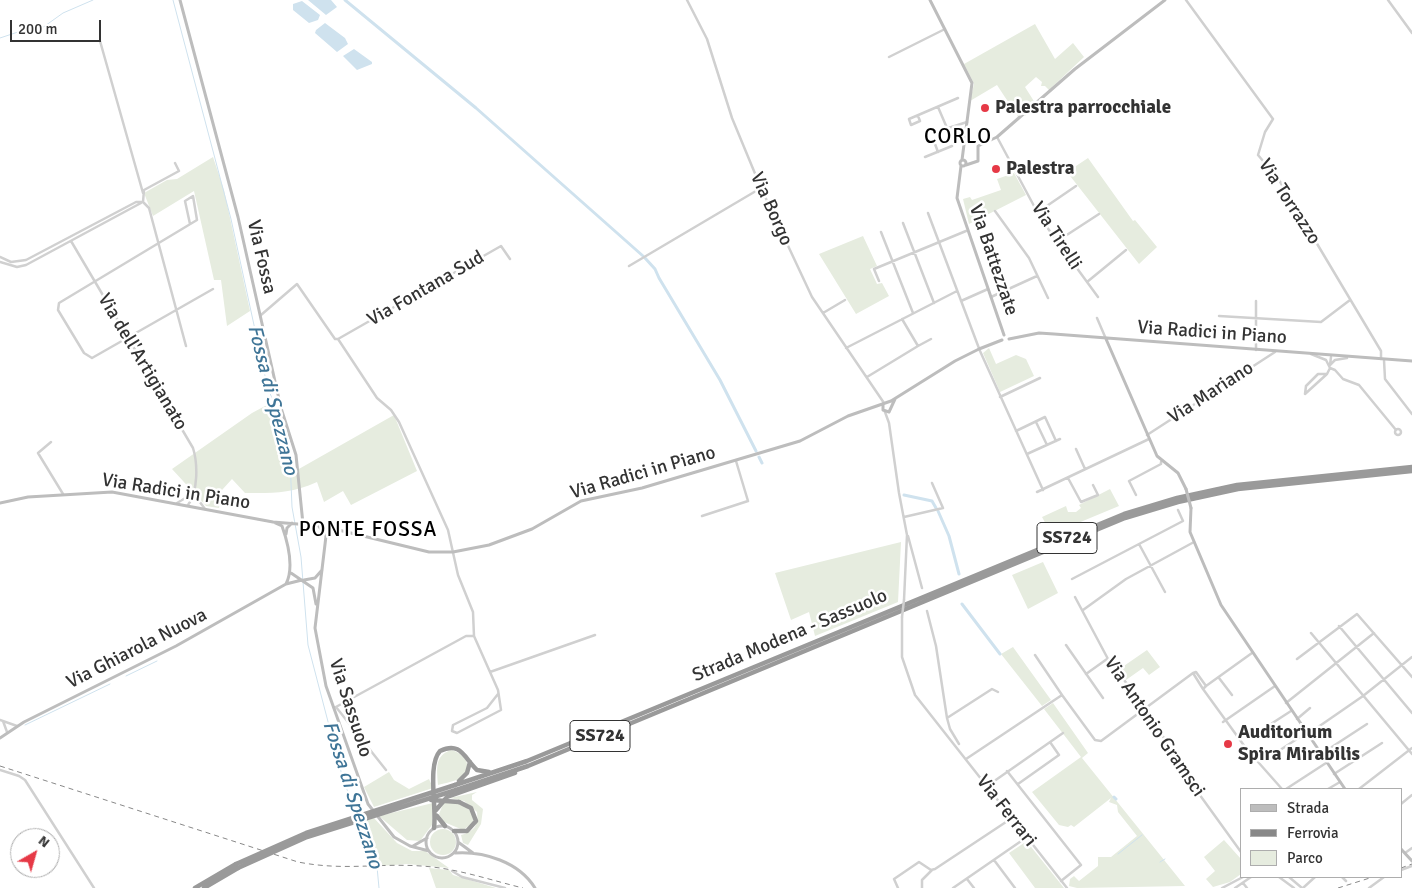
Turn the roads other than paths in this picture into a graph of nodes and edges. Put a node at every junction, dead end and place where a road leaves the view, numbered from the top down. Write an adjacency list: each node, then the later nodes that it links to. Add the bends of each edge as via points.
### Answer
1 (180, 0): 65 (street, Via Fossa)
2 (687, 0): 25 (street, Via Borgo, via 707,39 732,118)
3 (930, 0): 7 (street)
4 (1165, 0): 17 (street, via 1074,69)
5 (1186, 0): 58 (street, Via Torrazzo, via 1273,119 1258,155 1280,180)
6 (1388, 0): 8 (street)
7 (945, 29): 10 (street); 14 (street, via 972,83)
8 (1412, 33)
9 (100, 41): 26 (street)
10 (889, 57)
11 (958, 98): 12 (street)
12 (938, 107): 13 (street); 15 (street)
13 (918, 116)
14 (967, 122): 15 (street); 23 (street)
15 (947, 128): 16 (street)
16 (933, 133)
17 (998, 137): 23 (street, via 978,146 978,160); 29 (street, Via Tirelli)
18 (935, 144): 20 (street)
19 (952, 146): 20 (street)
20 (938, 152): 21 (street)
21 (925, 157)
22 (175, 163): 26 (street, via 179,171 144,190)
23 (964, 165): 34 (street, Via Battezzate, via 957,198)
24 (1076, 186): 29 (street)
25 (761, 188): 46 (street); 63 (street, Via Borgo)
26 (143, 194): 27 (street)
27 (143, 202): 36 (street); 39 (street, via 149,208); 42 (street, via 136,202 26,260 11,262)
28 (995, 211): 47 (street)
29 (1037, 212): 38 (street, Via Tirelli)
30 (928, 213): 37 (street)
31 (1099, 214): 38 (street)
32 (903, 223): 41 (street)
33 (190, 224): 33 (street, via 198,217 193,196 185,201); 39 (street)
34 (966, 231): 37 (street); 51 (street, Via Battezzate)
35 (881, 232): 44 (street)
36 (71, 242): 45 (street, via 26,265 17,267); 49 (street, Via dell'Artigianato)
37 (939, 242): 41 (street); 53 (street)
38 (1056, 242): 50 (street, Via Tirelli)
39 (158, 243): 49 (street); 62 (street)
40 (1126, 250): 50 (street)
41 (915, 252): 44 (street); 61 (street)
42 (0, 257)
43 (510, 259): 74 (street, Via Fontana Sud, via 501,246)
44 (892, 261): 48 (street, via 874,269); 64 (street)
45 (0, 262)
46 (629, 266)
47 (1038, 276): 54 (street); 56 (street)
48 (879, 281)
49 (94, 282): 71 (street, Via dell'Artigianato); 71 (street, via 64,297 57,307 84,353 92,358)
50 (1087, 282): 55 (street, Via Tirelli)
51 (988, 289): 54 (street, Via Battezzate); 59 (street)
52 (213, 290): 62 (street)
53 (957, 291): 59 (street); 61 (street)
54 (991, 297): 70 (street, Via Battezzate)
55 (1098, 297)
56 (1048, 298)
57 (845, 300): 63 (street)
58 (1350, 300): 68 (street, via 1321,322); 84 (street, Via Torrazzo, via 1381,352)
59 (961, 301): 78 (street)
60 (1256, 301): 68 (street)
61 (934, 303): 64 (street)
62 (176, 311): 71 (street); 75 (street)
63 (822, 313): 77 (street, Via Borgo)
64 (912, 313): 69 (street)
65 (261, 315): 74 (street, via 297,284); 135 (street, Via Fossa, via 281,408 296,455)
66 (1219, 316): 68 (street)
67 (1097, 318): 73 (street)
68 (1256, 318): 79 (street)
69 (902, 319): 76 (street); 77 (street)
70 (1005, 337): 73 (street, Via Radici in Piano, via 1039,334); 78 (street, Via Radici in Piano)
71 (128, 338): 119 (street, Via dell'Artigianato, via 193,448 196,467)
72 (931, 339): 76 (street)
73 (1106, 339): 79 (street, Via Radici in Piano); 103 (street)
74 (338, 340): 143 (street, via 377,398 399,422 448,530)
75 (186, 346)
76 (918, 346): 88 (street)
77 (846, 348): 88 (street, Via Borgo)
78 (979, 348): 90 (street); 91 (street, Via Radici in Piano)
79 (1256, 350): 80 (street, Via Radici in Piano)
80 (1275, 352): 81 (street, Via Radici in Piano); 103 (street, Via Mariano)
81 (1311, 354): 82 (street, Via Radici in Piano); 86 (street, via 1326,360)
82 (1330, 357): 83 (street, Via Radici in Piano); 86 (street)
83 (1347, 358): 84 (street, Via Radici in Piano); 86 (street, via 1335,360)
84 (1382, 360): 85 (street, Via Radici in Piano); 98 (street, Via Torrazzo, via 1385,379)
85 (1412, 361)
86 (1330, 366): 87 (street); 94 (street, via 1343,379 1359,385)
87 (1327, 374): 87 (street, via 1318,374 1306,386 1305,394)
88 (867, 377): 92 (street, Via Borgo)
89 (1040, 378): 90 (street)
90 (1000, 397): 102 (street)
91 (895, 398): 92 (street, Via Radici in Piano); 95 (street)
92 (884, 403): 93 (street, Via Radici in Piano); 95 (street, via 891,404); 97 (street)
93 (872, 408): 97 (street, Via Radici in Piano); 111 (street, Via Radici in Piano, via 800,440)
94 (1378, 408): 96 (street); 101 (street)
95 (892, 409): 97 (street, Via Radici in Piano); 99 (street, Via Ferrari)
96 (1374, 410)
97 (884, 411): 99 (street, Via Ferrari)
98 (1412, 414)
99 (889, 422): 132 (street, Via Ferrari)
100 (1036, 422): 102 (street); 106 (street, via 1045,417); 108 (street)
101 (1396, 430)
102 (1016, 431): 110 (street)
103 (1147, 434): 105 (street)
104 (1060, 439): 106 (street)
105 (1149, 439): 112 (street); 114 (street)
106 (1056, 441): 108 (street)
107 (50, 442): 123 (street, via 38,453)
108 (1047, 445): 110 (street)
109 (1076, 449): 114 (street)
110 (1027, 454): 120 (street)
111 (736, 461): 131 (street, via 748,501); 143 (street, Via Radici in Piano, via 642,488 581,501 532,529 489,545)
112 (1161, 462): 124 (street, via 1129,481); 141 (street, bridge, via 1178,473 1186,490 1191,508 1189,527)
113 (1412, 467): 217 (highway, Strada Modena - Sassuolo / SS724, via 1237,485 1124,514)
114 (1085, 469): 116 (street)
115 (1412, 471): 214 (highway, Strada Modena - Sassuolo / SS724, via 1238,489 1125,518)
116 (1068, 478): 118 (street, via 1081,502 1098,495); 120 (street)
117 (932, 483): 132 (street, via 943,508)
118 (1093, 485)
119 (193, 488): 121 (street, Via dell'Artigianato); 125 (street, Via dell'Artigianato)
120 (1043, 490): 122 (street)
121 (193, 492): 128 (street, Via dell'Artigianato); 129 (street)
122 (1037, 492)
123 (63, 494): 126 (street, Via Radici in Piano); 127 (street, Via Radici in Piano, via 112,492)
124 (1136, 495)
125 (187, 497): 127 (street, Via dell'Artigianato); 128 (street)
126 (0, 503)
127 (176, 503): 128 (street, Via Radici in Piano)
128 (188, 505): 129 (street, Via Radici in Piano)
129 (205, 509): 133 (street, Via Radici in Piano)
130 (1178, 510): 142 (street, via 1183,522)
131 (702, 516)
132 (904, 517): 138 (street, Via Ferrari)
133 (273, 522): 134 (street, Via Radici in Piano); 139 (street, via 282,526)
134 (291, 523): 135 (street, Via Radici in Piano); 139 (street)
135 (303, 524): 136 (street, Via Radici in Piano)
136 (318, 525): 137 (street, Via Radici in Piano); 140 (street)
137 (341, 531): 140 (street, via 330,531); 143 (street, Via Radici in Piano, via 429,552)
138 (907, 535): 151 (street, Via Ferrari); 201 (street, Via Ferrari, bridge, via 900,646 908,682)
139 (285, 536): 146 (street)
140 (326, 536): 145 (street)
141 (1194, 542): 144 (street); 165 (street, via 1221,604)
142 (1139, 544): 144 (street); 147 (street)
143 (453, 552): 161 (street, via 458,575 473,612)
144 (1151, 565): 152 (street); 155 (street)
145 (322, 570): 149 (street, via 316,578); 154 (street, Via Sassuolo)
146 (291, 572): 148 (street); 150 (street)
147 (1072, 579)
148 (296, 580): 149 (street); 150 (street, Via Ghiarola Nuova)
149 (305, 581): 154 (street, via 314,590)
150 (286, 584): 196 (street, Via Ghiarola Nuova, via 176,646)
151 (922, 588)
152 (1165, 592)
153 (1075, 597): 155 (street, Via Antonio Gramsci)
154 (316, 607): 186 (street, Via Sassuolo, via 316,644)
155 (1082, 610): 168 (street, Via Antonio Gramsci)
156 (928, 611): 191 (street)
157 (1339, 626): 159 (street, via 1357,614); 162 (street); 164 (street)
158 (1311, 633): 162 (street)
159 (1374, 633): 164 (street); 171 (street)
160 (595, 635): 172 (street)
161 (474, 636): 172 (street); 186 (street, via 466,636)
162 (1318, 642): 169 (street); 170 (street)
163 (1066, 645): 173 (street)
164 (1357, 648): 170 (street); 176 (street)
165 (1252, 653): 175 (street); 177 (street)
166 (1035, 655): 181 (street)
167 (1412, 657): 171 (street)
168 (1108, 659): 173 (street); 188 (street, Via Antonio Gramsci)
169 (1297, 659)
170 (1336, 664): 183 (street); 185 (street)
171 (1402, 665): 174 (street); 176 (street)
172 (490, 672): 180 (street)
173 (1086, 674): 184 (street)
174 (1412, 677)
175 (1219, 678): 178 (street); 182 (street)
176 (1384, 679): 183 (street); 190 (street)
177 (1275, 686): 185 (street); 194 (street)
178 (1204, 688): 188 (street, via 1196,672 1192,673); 194 (street)
179 (998, 692): 191 (street, via 992,688)
180 (498, 694): 180 (street, via 487,708 453,726 452,731 457,733 500,711)
181 (1062, 695): 188 (street, via 1098,742); 211 (street)
182 (1232, 695)
183 (1363, 696): 202 (street); 207 (street)
184 (1103, 698)
185 (1286, 703): 189 (street)
186 (335, 707): 216 (street); 242 (street, Via Sassuolo, via 368,804 386,828)
187 (1310, 708): 192 (street)
188 (1146, 709): 246 (street, Via Antonio Gramsci, via 1189,780)
189 (1291, 711): 192 (street); 200 (street)
190 (1412, 713)
191 (947, 718): 197 (street)
192 (1297, 719): 202 (street)
193 (2, 720): 196 (street); 198 (street)
194 (1224, 721): 225 (street, via 1248,753)
195 (1367, 724): 208 (street)
196 (17, 726): 198 (street, Via Ghiarola Nuova)
197 (950, 729): 201 (street); 206 (street)
198 (7, 732): 203 (street, Via Ghiarola Nuova)
199 (1063, 733): 204 (street)
200 (1257, 733)
201 (945, 734): 211 (street, Via Ferrari)
202 (1307, 734): 208 (street); 210 (street)
203 (0, 738)
204 (1050, 742): 218 (street); 223 (street, via 1058,756)
205 (1382, 743): 219 (street)
206 (959, 744)
207 (1410, 749): 209 (street); 229 (street)
208 (1321, 754): 213 (street)
209 (1412, 754)
210 (1271, 756)
211 (966, 759): 220 (street, Via Ferrari)
212 (470, 762): 217 (highway, via 483,772); 224 (highway, via 464,778); 234 (highway, via 455,748 445,749 436,756 433,766)
213 (1326, 763): 219 (street); 226 (street)
214 (528, 766): 224 (highway, Strada Modena - Sassuolo / SS724); 234 (highway, via 494,782 447,797)
215 (0, 770): 266 (street, via 26,780)
216 (386, 770)
217 (500, 770): 224 (highway, Strada Modena - Sassuolo / SS724)
218 (1007, 771): 222 (street); 223 (street)
219 (1334, 774): 221 (street)
220 (979, 777): 222 (street); 231 (street, Via Ferrari)
221 (1340, 782): 227 (street); 228 (street)
222 (990, 784): 231 (street)
223 (1018, 784): 263 (street, via 1081,866)
224 (455, 786): 232 (highway, Strada Modena - Sassuolo / SS724, bridge); 252 (highway, Strada Modena - Sassuolo / SS724, bridge, via 306,833)
225 (1283, 788)
226 (1286, 788)
227 (1330, 788)
228 (1344, 788)
229 (1360, 788)
230 (1412, 795): 233 (street)
231 (994, 796): 235 (street, Via Ferrari)
232 (422, 801): 238 (highway, bridge, via 442,799 471,808 476,821 467,832); 252 (highway, Strada Modena - Sassuolo / SS724, bridge, via 307,836)
233 (1402, 803)
234 (436, 813): 236 (highway); 237 (highway)
235 (1012, 818): 239 (street, Via Ferrari); 253 (street)
236 (445, 826): 237 (street); 238 (street)
237 (434, 828): 240 (street)
238 (454, 831): 241 (street)
239 (1026, 837): 250 (street); 263 (street, Via Ferrari)
240 (427, 838): 242 (street); 245 (street)
241 (458, 842): 247 (street); 249 (street)
242 (410, 846): 245 (street, Via Sassuolo)
243 (1412, 848): 248 (street)
244 (1402, 850): 248 (street)
245 (429, 851): 247 (street, Via Sassuolo, via 440,858)
246 (1240, 851)
247 (454, 853): 249 (street)
248 (1405, 853): 251 (street)
249 (476, 855): 270 (street, via 513,866)
250 (994, 860): 262 (street); 275 (street)
251 (1412, 861)
252 (237, 866): 267 (highway, Strada Modena - Sassuolo / SS724); 268 (highway, Strada Modena - Sassuolo / SS724)
253 (932, 870): 271 (street, via 919,862 894,879); 272 (street, via 922,880)
254 (452, 871): 269 (street, via 462,877)
255 (1241, 878): 277 (street)
256 (1250, 878): 265 (street)
257 (1280, 878): 280 (street)
258 (1290, 878): 281 (street)
259 (1314, 878): 281 (street)
260 (1343, 878): 264 (street)
261 (1383, 878): 282 (street)
262 (967, 879): 273 (street); 274 (street)
263 (1062, 881): 276 (street, Via Ferrari)
264 (1346, 881)
265 (1243, 883): 278 (street); 279 (street)
266 (94, 888)
267 (195, 888)
268 (204, 888)
269 (505, 888)
270 (536, 888)
271 (898, 888)
272 (922, 888)
273 (953, 888)
274 (974, 888)
275 (1015, 888)
276 (1067, 888)
277 (1222, 888)
278 (1235, 888)
279 (1247, 888)
280 (1294, 888)
281 (1303, 888)
282 (1368, 888)

